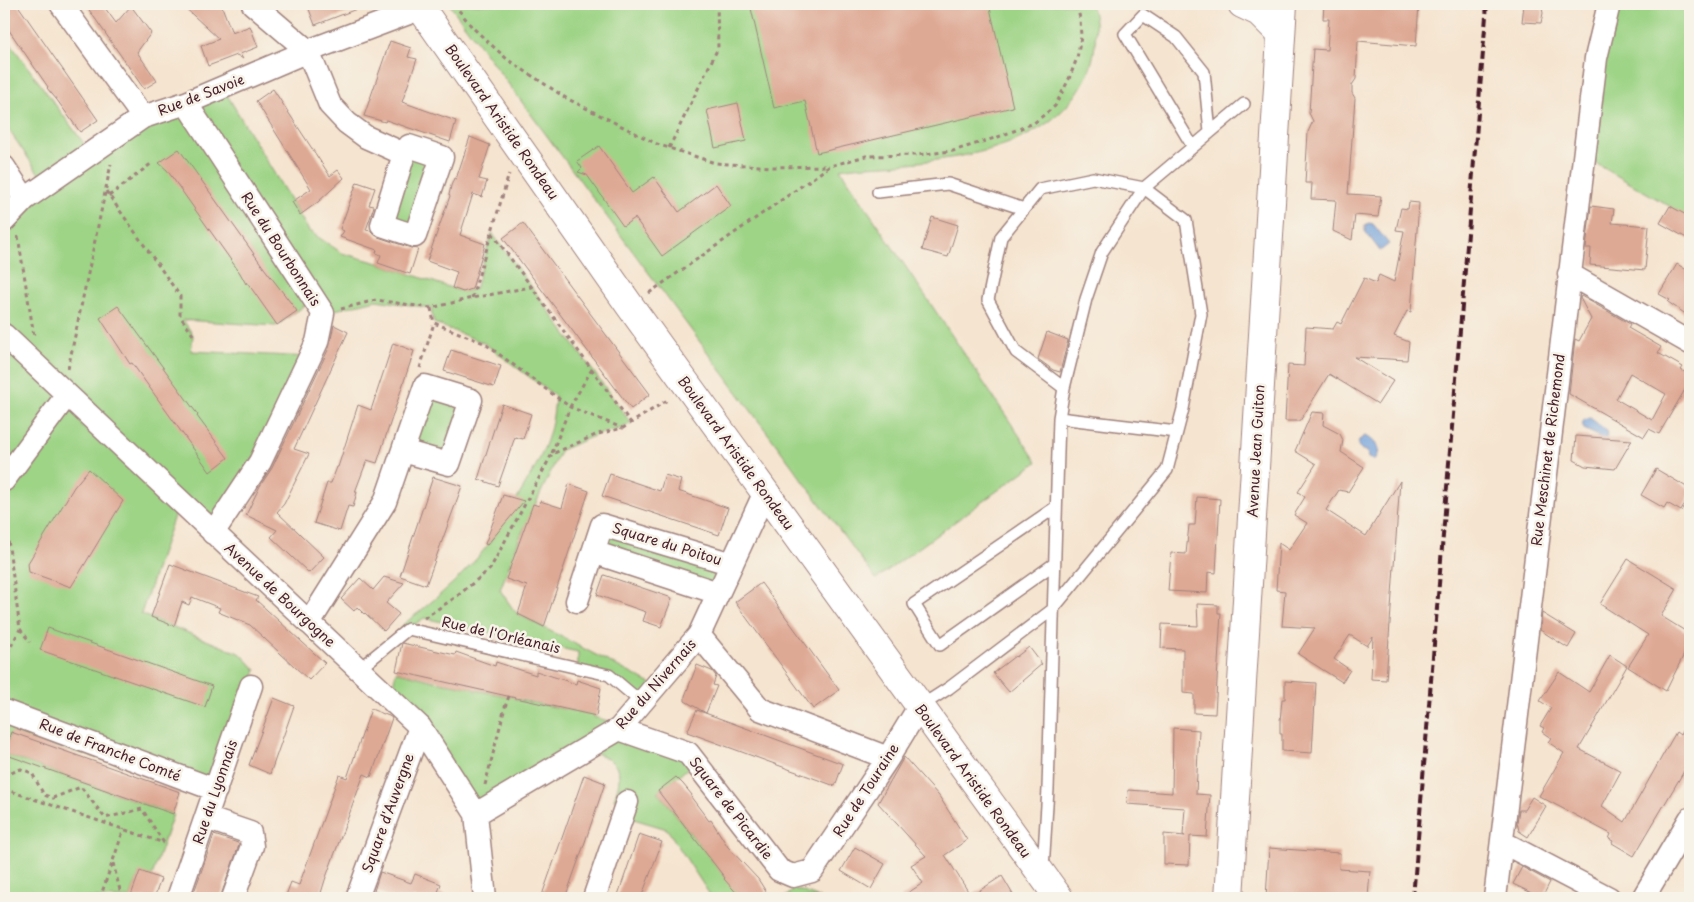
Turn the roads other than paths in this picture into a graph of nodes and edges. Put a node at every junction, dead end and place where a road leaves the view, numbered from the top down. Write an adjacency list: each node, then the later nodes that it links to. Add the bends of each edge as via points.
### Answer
1 (61, 4): 11 (street)
2 (254, 4): 8 (street)
3 (1242, 4): 7 (street, via 1259,12)
4 (1283, 4): 7 (street, Avenue Jean Guiton)
5 (1608, 4): 20 (street, Rue Meschinet de Richemond, via 1596,58)
6 (420, 6): 8 (street, Rue de Savoie); 29 (street, Boulevard Aristide Rondeau)
7 (1281, 34): 62 (street, Avenue Jean Guiton)
8 (308, 51): 9 (street, Rue de Savoie); 14 (street, via 330,105 366,137)
9 (186, 103): 11 (street, Rue de Savoie); 31 (street, Rue du Bourbonnais, via 323,313 317,342 260,462)
10 (1244, 104): 12 (lane)
11 (143, 117): 19 (street, Rue de Savoie)
12 (1210, 132): 13 (lane); 13 (lane, via 1204,72 1176,38 1143,15 1125,34)
13 (1193, 147): 16 (lane)
14 (404, 154)
15 (4, 167): 19 (street)
16 (1144, 188): 18 (lane, via 1093,178 1040,189); 23 (lane, via 1102,252 1086,299); 26 (lane, via 1186,220 1201,314)
17 (878, 192): 18 (lane, via 948,184)
18 (1024, 209): 23 (lane, via 1001,237 988,300 1016,352)
19 (14, 210)
20 (1569, 274): 22 (street); 53 (street, Rue Meschinet de Richemond)
21 (4, 335): 24 (street, Avenue de Bourgogne)
22 (1690, 342)
23 (1064, 388): 25 (lane)
24 (65, 393): 28 (street); 31 (street, Avenue de Bourgogne)
25 (1059, 418): 26 (lane); 30 (lane)
26 (1177, 432): 37 (lane, via 1166,470)
27 (403, 451): 27 (street, via 425,386 471,400 449,464); 38 (street, via 386,502)
28 (4, 480)
29 (765, 492): 33 (street, Rue du Nivernais); 43 (street, Boulevard Aristide Rondeau)
30 (1056, 507): 34 (lane); 34 (lane, via 914,604 940,645)
31 (213, 533): 38 (street, Avenue de Bourgogne)
32 (593, 552): 33 (street, Square du Poitou, via 602,525); 35 (street); 36 (street, Square du Poitou)
33 (732, 564): 35 (street, Rue du Nivernais)
34 (1054, 564): 37 (lane)
35 (718, 594): 39 (street, Rue du Nivernais)
36 (577, 601)
37 (1052, 610): 43 (lane); 55 (lane, via 1048,789)
38 (309, 623): 40 (street, Avenue de Bourgogne)
39 (699, 636): 42 (street, Rue du Nivernais); 47 (street, via 760,709)
40 (359, 669): 42 (lane, Rue de l'Orléanais, via 408,629 610,675); 45 (street, Avenue de Bourgogne)
41 (251, 686): 48 (street, Rue du Lyonnais)
42 (641, 702): 46 (street, Rue du Nivernais)
43 (920, 707): 47 (street, Rue de Touraine); 55 (street, Boulevard Aristide Rondeau)
44 (4, 711): 48 (street, Rue de Franche Comté)
45 (420, 727): 50 (street, Avenue de Bourgogne); 58 (street, Square d'Auvergne)
46 (618, 730): 50 (street, Rue du Nivernais); 54 (street, Square de Picardie, via 688,753 779,870 793,876)
47 (888, 758): 54 (street, Rue de Touraine)
48 (216, 790): 51 (street, Rue du Lyonnais)
49 (627, 802): 60 (street)
50 (476, 814): 59 (street, Avenue de Bourgogne)
51 (206, 818): 56 (street, Rue du Lyonnais); 57 (street, via 250,833 252,846)
52 (1690, 819): 65 (street)
53 (1502, 842): 63 (street, Rue Meschinet de Richemond); 64 (street)
54 (812, 871)
55 (1042, 876): 61 (street, Boulevard Aristide Rondeau)
56 (178, 898)
57 (233, 898)
58 (357, 898)
59 (485, 898)
60 (594, 898)
61 (1059, 898)
62 (1229, 898)
63 (1495, 898)
64 (1610, 898)
65 (1643, 898)

